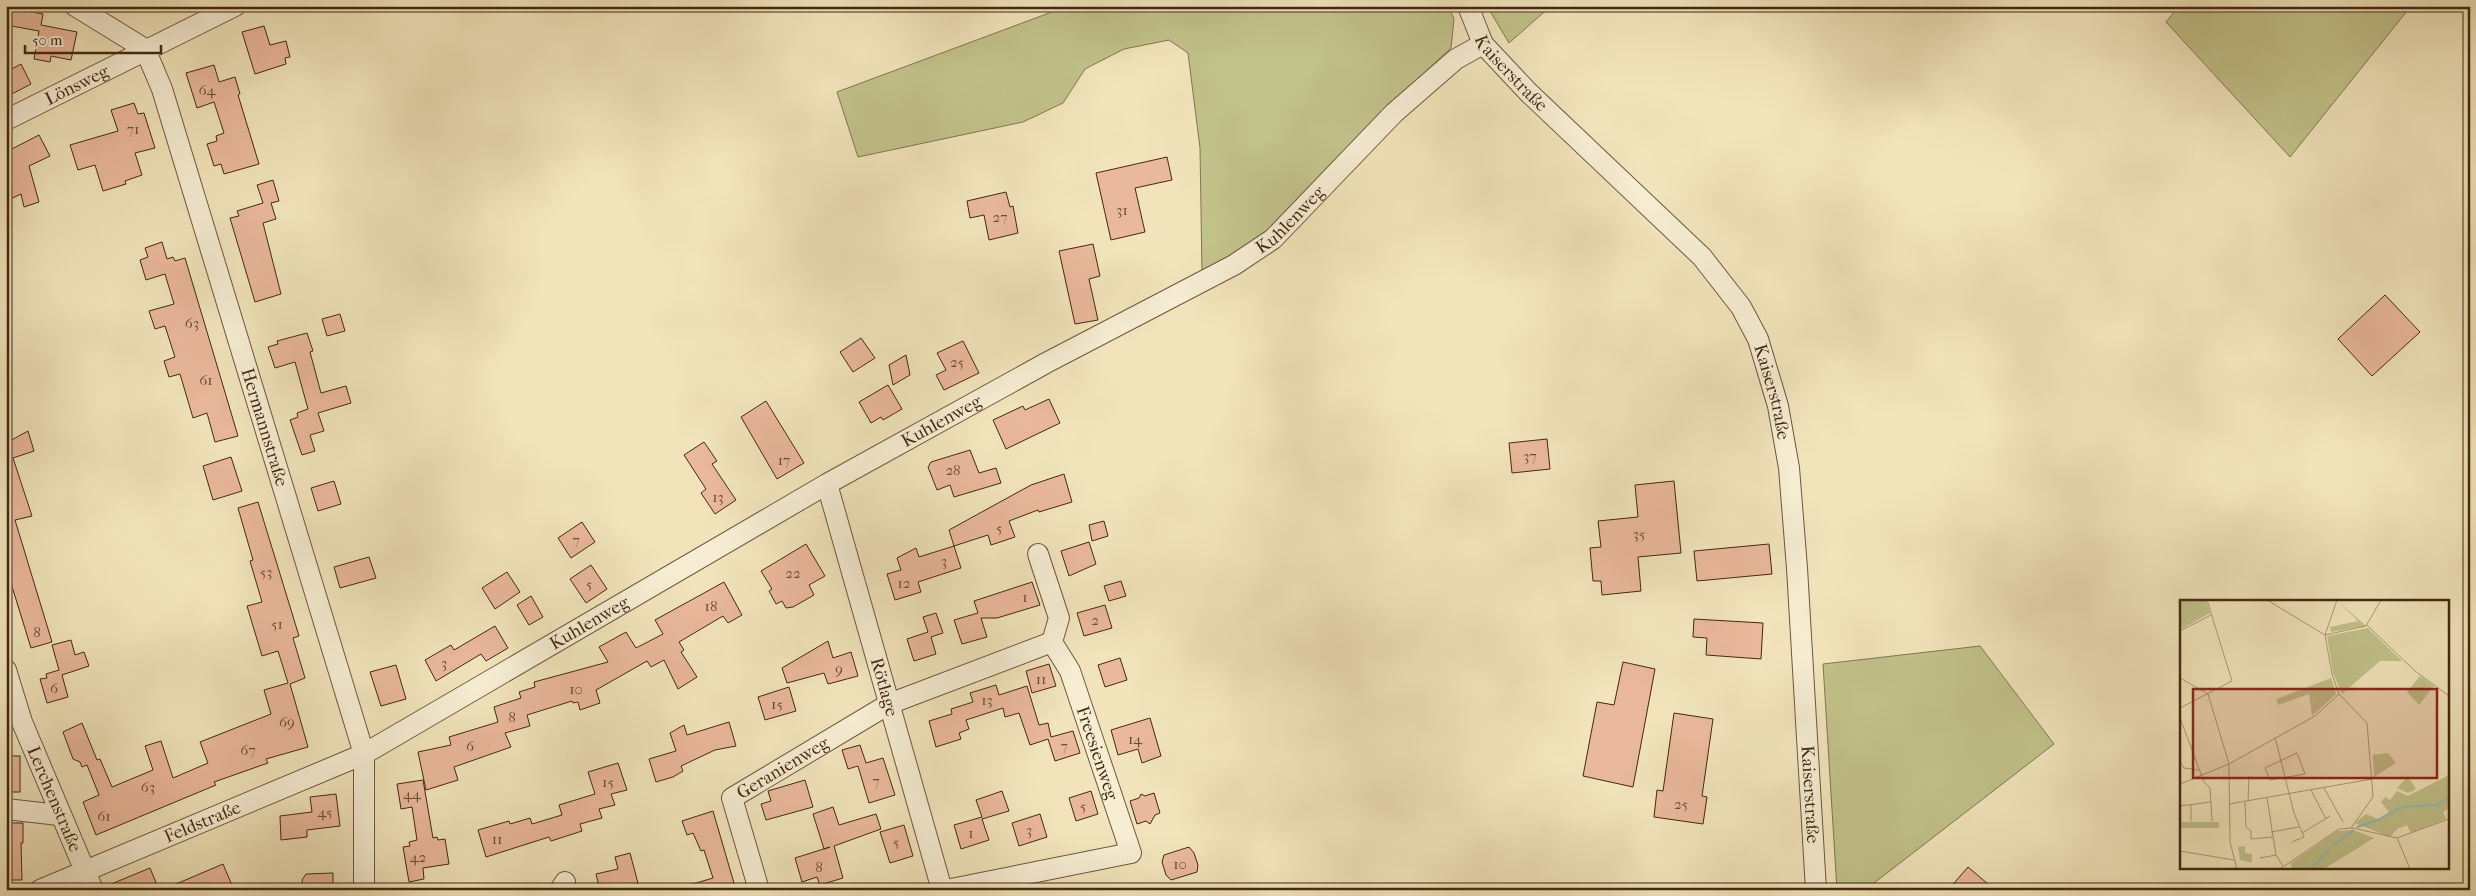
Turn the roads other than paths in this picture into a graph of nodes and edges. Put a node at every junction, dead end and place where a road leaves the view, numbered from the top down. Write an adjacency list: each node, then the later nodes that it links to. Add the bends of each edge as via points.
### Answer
1 (75, 6): 5 (street)
2 (235, 6): 5 (street, Lönsweg)
3 (1468, 6): 4 (street, Kaiserstraße)
4 (1483, 44): 7 (street, Kuhlenweg, via 1456,59 1394,113 1272,239 1242,260); 22 (street, Kaiserstraße, via 1528,92 1702,257 1741,307 1758,339 1778,406 1789,468)
5 (146, 49): 6 (street, Lönsweg); 12 (street, Hermannstraße, via 162,89)
6 (6, 120)
7 (827, 484): 11 (street, Rötlage); 12 (street, Kuhlenweg)
8 (1038, 554): 9 (street, via 1059,618)
9 (1052, 642): 11 (street); 21 (street, Freesienweg, via 1070,671 1131,853)
10 (6, 670): 14 (street, Lerchenstraße, via 22,722)
11 (889, 704): 19 (street, Geranienweg, via 732,798); 20 (street, Rötlage)
12 (364, 754): 15 (street, Feldstraße); 18 (street, Hermannstraße)
13 (6, 809): 14 (street)
14 (60, 815): 15 (street, Lerchenstraße)
15 (86, 870): 16 (street, Feldstraße); 17 (street, Lerchenstraße)
16 (40, 890)
17 (93, 890)
18 (364, 890)
19 (759, 890)
20 (942, 890)
21 (946, 890)
22 (1816, 890)

